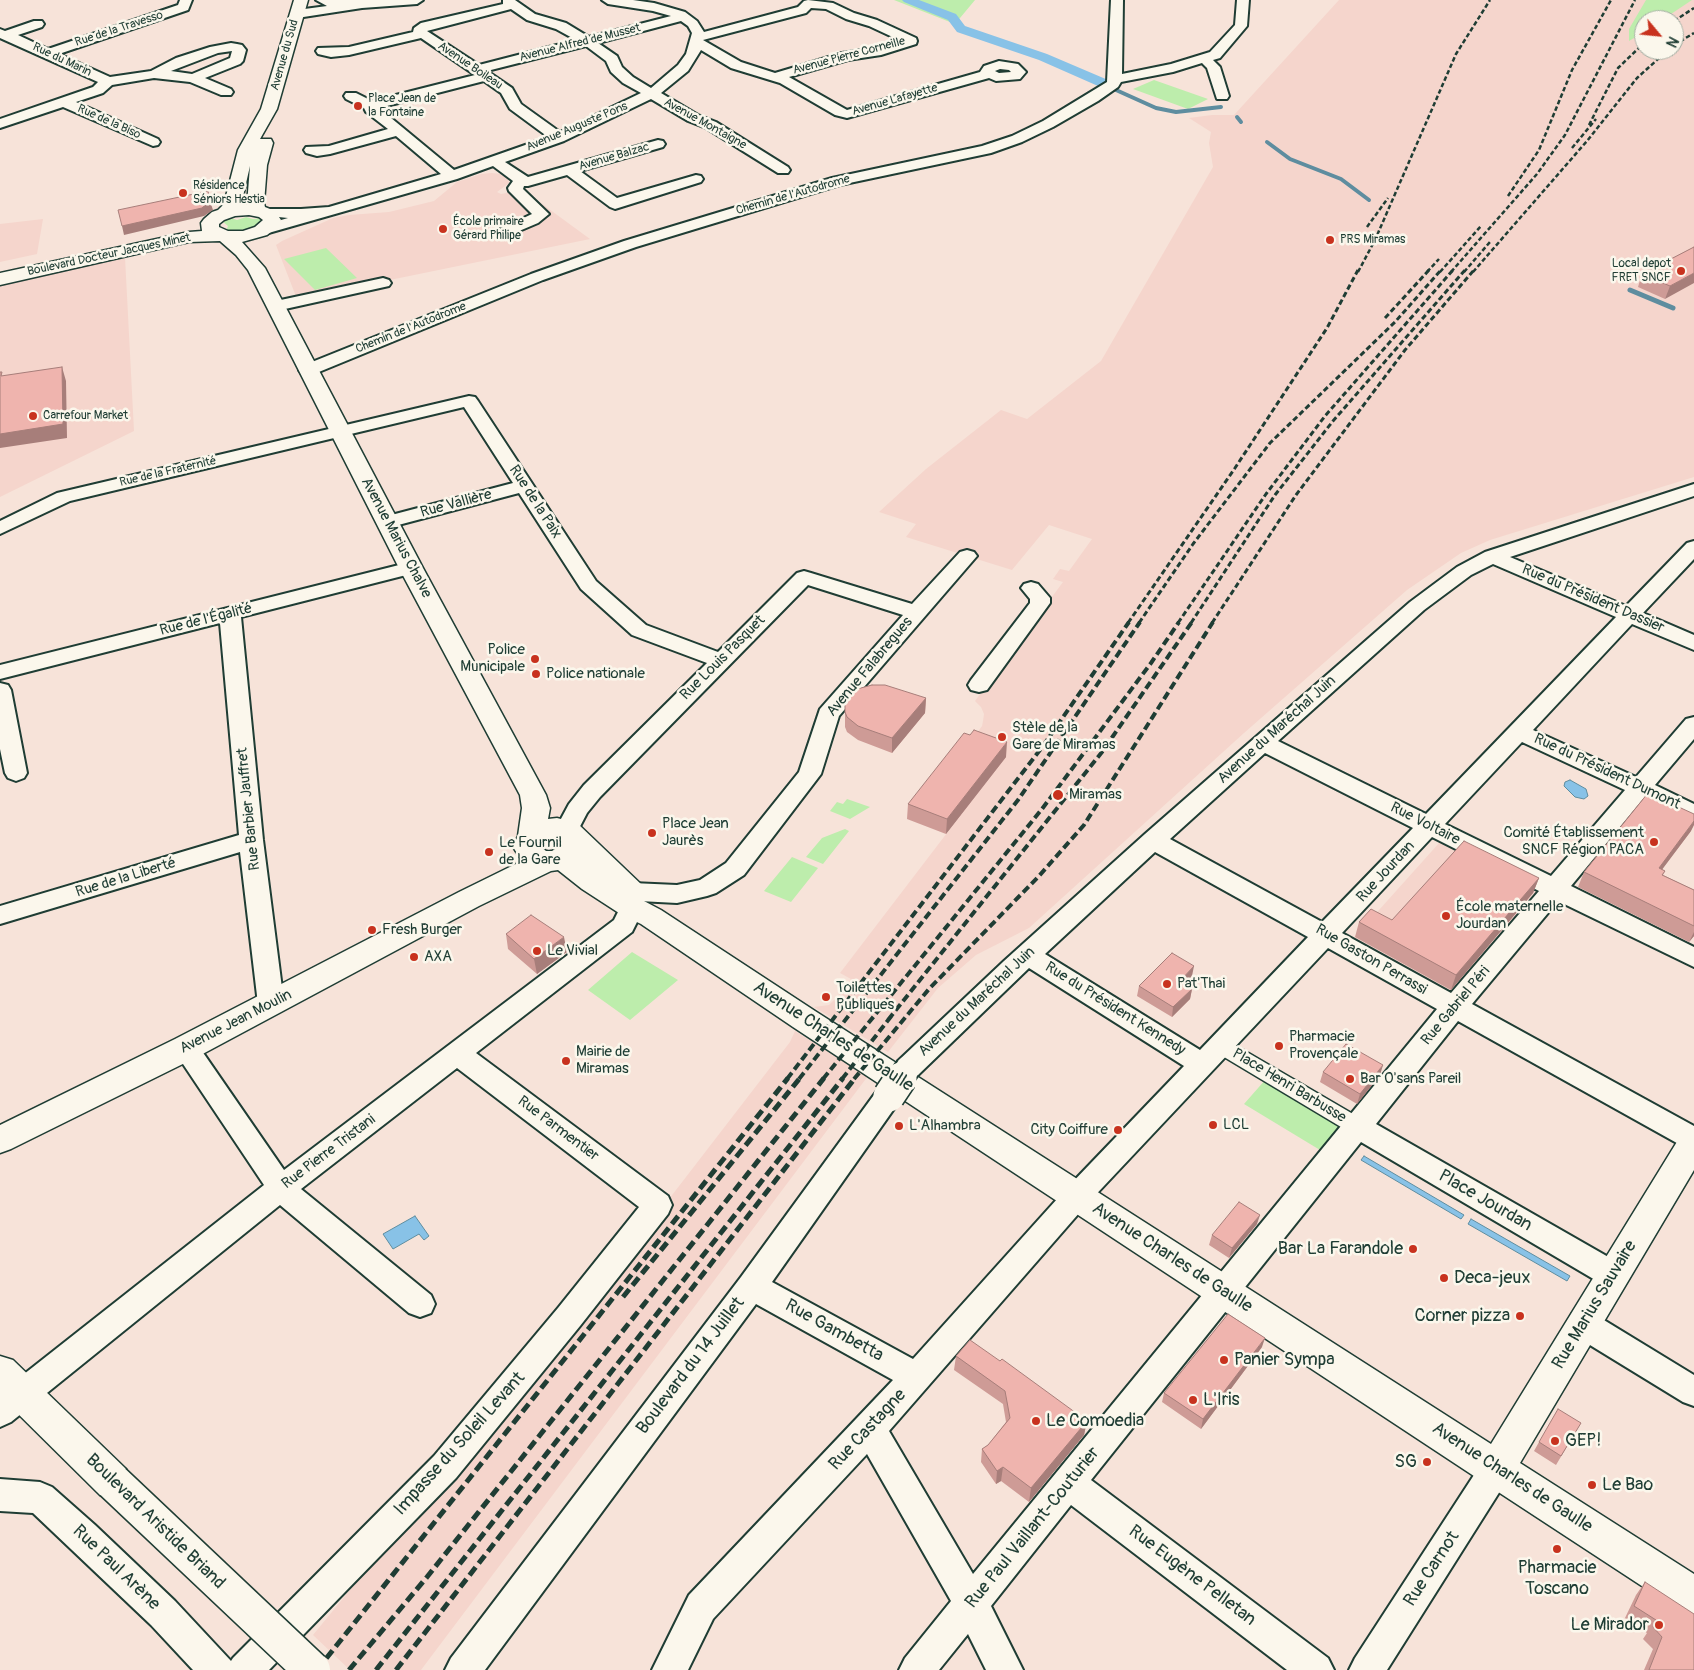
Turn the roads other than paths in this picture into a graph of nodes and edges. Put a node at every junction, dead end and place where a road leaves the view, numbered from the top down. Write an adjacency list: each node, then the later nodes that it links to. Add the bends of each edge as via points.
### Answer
1 (186, 0): 19 (street, Rue de la Travesso, via 184,7 179,9)
2 (417, 0): 10 (street)
3 (608, 0): 9 (street)
4 (1117, 0): 26 (street)
5 (1243, 0): 20 (street, via 1241,26 1215,55)
6 (327, 1): 10 (street); 11 (street)
7 (805, 2): 16 (street, Avenue Pierre Corneille, via 802,10); 24 (street, Avenue Pierre Corneille, via 829,6 873,22 911,41)
8 (511, 3): 15 (street, via 426,26 419,32); 17 (street, Avenue Montaigne, via 531,17 561,26)
9 (651, 3): 12 (street)
10 (362, 4): 11 (street)
11 (299, 7): 34 (main road, Avenue du Sud)
12 (683, 17): 16 (street, via 693,24 698,33); 17 (street, Avenue Alfred de Musset)
13 (38, 24): 14 (street)
14 (3, 34): 19 (street, Rue du Marin)
15 (423, 34): 18 (street, via 349,51); 21 (street, Avenue Boileau)
16 (697, 40): 24 (street, Avenue Lafayette, via 736,64); 29 (street, Avenue Auguste Pons, via 693,54 683,68)
17 (586, 41): 21 (street, Avenue Alfred de Musset); 29 (street, Avenue Montaigne, via 612,59 620,74)
18 (323, 51)
19 (48, 53): 27 (street, Rue du Marin)
20 (1204, 58): 26 (street, via 1173,68); 31 (street, via 1213,67)
21 (482, 73): 33 (street, Avenue Alfred de Musset); 37 (street, Avenue Boileau, via 507,91 515,106)
22 (154, 74): 25 (street); 25 (street, via 215,50 231,47 239,50 235,61); 27 (street)
23 (989, 74): 24 (street, Avenue Lafayette, via 847,114)
24 (775, 77)
25 (193, 78): 28 (street)
26 (1115, 79): 55 (street, Chemin de l'Autodrome, via 1093,98 1017,139 977,152 837,181 630,244 537,277)
27 (105, 82): 32 (street, Rue du Marin, via 98,90)
28 (226, 92)
29 (651, 94): 37 (street, Avenue Auguste Pons); 43 (street, Avenue Montaigne, via 711,125)
30 (351, 96): 33 (street)
31 (1222, 96)
32 (64, 102): 35 (street, Rue du Marin); 38 (street, Rue de la Biso)
33 (372, 106): 36 (street, via 370,109)
34 (268, 109): 47 (main road, Avenue du Sud, via 268,134 259,165 255,204); 48 (main road, Avenue du Sud, via 246,150 232,205)
35 (0, 124)
36 (398, 131): 40 (street, via 330,150); 44 (street)
37 (559, 138): 41 (street, Avenue Auguste Pons)
38 (153, 142)
39 (658, 144): 42 (street, Avenue Balzac)
40 (311, 150)
41 (495, 161): 44 (street, Avenue Auguste Pons); 45 (street)
42 (569, 170): 45 (street, Avenue Balzac, via 528,182); 46 (street, Avenue Balzac, via 614,204)
43 (783, 170)
44 (452, 176): 47 (street, Avenue Auguste Pons, via 330,211)
45 (521, 180): 49 (street, via 514,188 541,214)
46 (696, 180)
47 (262, 221): 48 (main road, via 244,236); 48 (main road, via 241,210); 50 (main road)
48 (221, 226): 50 (main road, Avenue Marius Chalve); 51 (main road, Boulevard Docteur Jacques Minet, via 186,229); 52 (main road, Boulevard Docteur Jacques Minet)
49 (504, 232)
50 (256, 268): 54 (main road, Avenue Marius Chalve)
51 (0, 270)
52 (0, 279)
53 (383, 283): 54 (street)
54 (276, 306): 55 (main road, Avenue Marius Chalve)
55 (308, 370): 56 (main road, Avenue Marius Chalve)
56 (340, 431): 57 (street, Rue de la Paix, via 469,401); 59 (main road, Avenue Marius Chalve); 60 (street, Rue de la Fraternité, via 64,497)
57 (525, 486): 59 (street, Rue Vallière); 70 (street, Rue de la Paix, via 588,585 639,630)
58 (1694, 490): 63 (street, Avenue du Maréchal Juin)
59 (387, 522): 64 (main road, Avenue Marius Chalve)
60 (0, 528)
61 (1694, 547): 68 (street, Rue Jourdan)
62 (967, 556): 66 (street, Avenue Falabregues)
63 (1492, 556): 68 (street, Rue du Président Dassier); 76 (street, Avenue du Maréchal Juin, via 1464,571 1417,606)
64 (411, 568): 67 (street, Rue de l'Égalité); 83 (main road, Avenue Marius Chalve, via 533,795)
65 (1031, 588): 72 (street, via 1040,598 1040,603)
66 (916, 612): 70 (street, Rue Louis Pasquet, via 804,577); 85 (street, Avenue Falabregues, via 828,714 810,774 735,869 716,882)
67 (230, 614): 71 (street, Rue de l'Égalité); 81 (street, Rue Barbier Jauffret)
68 (1630, 615): 69 (street, Rue du Président Dassier); 75 (street, Rue Jourdan)
69 (1694, 643)
70 (720, 660): 83 (street, Rue Louis Pasquet, via 592,791)
71 (0, 672)
72 (979, 685)
73 (0, 690): 77 (street)
74 (1694, 724): 78 (street, Rue Gabriel Péri)
75 (1519, 732): 78 (street, Rue du Président Dumont); 80 (street, Rue Jourdan)
76 (1264, 743): 80 (street, Rue Voltaire); 82 (street, Avenue du Maréchal Juin)
77 (16, 773)
78 (1640, 788): 79 (street, Rue du Président Dumont); 84 (street, Rue Gabriel Péri)
79 (1694, 813)
80 (1430, 826): 84 (street, Rue Voltaire); 87 (street, Rue Jourdan)
81 (251, 840): 86 (street, Rue de la Liberté); 90 (street, Rue Barbier Jauffret)
82 (1153, 840): 87 (street, Rue Gaston Perrassi); 88 (street, Avenue du Maréchal Juin)
83 (553, 843): 85 (main road); 85 (main road, via 592,882); 90 (main road, Avenue Jean Moulin, via 469,899)
84 (1555, 888): 89 (street, Rue Voltaire); 91 (street, Rue Gabriel Péri)
85 (638, 906): 94 (street, Rue Pierre Tristani, via 622,926); 101 (main road, Avenue Charles de Gaulle, via 804,1019)
86 (0, 915)
87 (1326, 934): 91 (street, Rue Gaston Perrassi); 92 (street, Rue Jourdan)
88 (1028, 955): 95 (street, Avenue du Maréchal Juin); 96 (street, Rue du Président Kennedy)
89 (1694, 958)
90 (271, 1004): 93 (main road, Avenue Jean Moulin)
91 (1454, 1007): 97 (street, Rue Gabriel Péri); 99 (street, Rue Gaston Perrassi)
92 (1221, 1046): 96 (street, Rue Jourdan); 97 (street, Place Henri Barbusse)
93 (186, 1048): 98 (main road, Avenue Jean Moulin); 100 (street)
94 (458, 1054): 100 (street, Rue Pierre Tristani); 102 (street, Rue Parmentier)
95 (911, 1064): 104 (street, Boulevard du 14 Juillet, bridge)
96 (1203, 1065): 101 (street, Rue Jourdan)
97 (1358, 1127): 103 (street, Place Jourdan); 105 (street, Rue Gabriel Péri)
98 (0, 1140)
99 (1694, 1140): 103 (main road, Rue Marius Sauvaire)
100 (281, 1188): 106 (street); 110 (street, Rue Pierre Tristani)
101 (1077, 1196): 105 (main road, Avenue Charles de Gaulle); 108 (street, Rue Castagne)
102 (658, 1204): 118 (street, Impasse du Soleil Levant, via 444,1467)
103 (1613, 1275): 107 (main road, Rue Marius Sauvaire)
104 (752, 1286): 108 (street, Rue Gambetta); 120 (street, Boulevard du 14 Juillet)
105 (1224, 1292): 112 (main road, Avenue Charles de Gaulle); 113 (street, Rue Paul Vaillant-Couturier)
106 (420, 1304)
107 (1583, 1324): 109 (street); 112 (main road, Rue Marius Sauvaire)
108 (917, 1377): 111 (street, Rue Castagne)
109 (1694, 1392)
110 (8, 1393): 119 (main road, Boulevard Aristide Briand, bridge, via 113,1482)
111 (870, 1429): 116 (street); 121 (street, Rue Castagne, via 701,1607)
112 (1496, 1469): 115 (main road, Avenue Charles de Gaulle); 125 (street, Rue Carnot)
113 (1069, 1483): 116 (street, Rue Paul Vaillant-Couturier); 124 (street, Rue Eugène Pelletan)
114 (0, 1495): 117 (street, Rue Paul Arène, via 40,1498 156,1606)
115 (1694, 1597)
116 (971, 1604): 122 (street, Rue Paul Vaillant-Couturier); 123 (street)
117 (217, 1670)
118 (245, 1670)
119 (312, 1670)
120 (463, 1670)
121 (670, 1670)
122 (917, 1670)
123 (1005, 1670)
124 (1316, 1670)
125 (1367, 1670)

